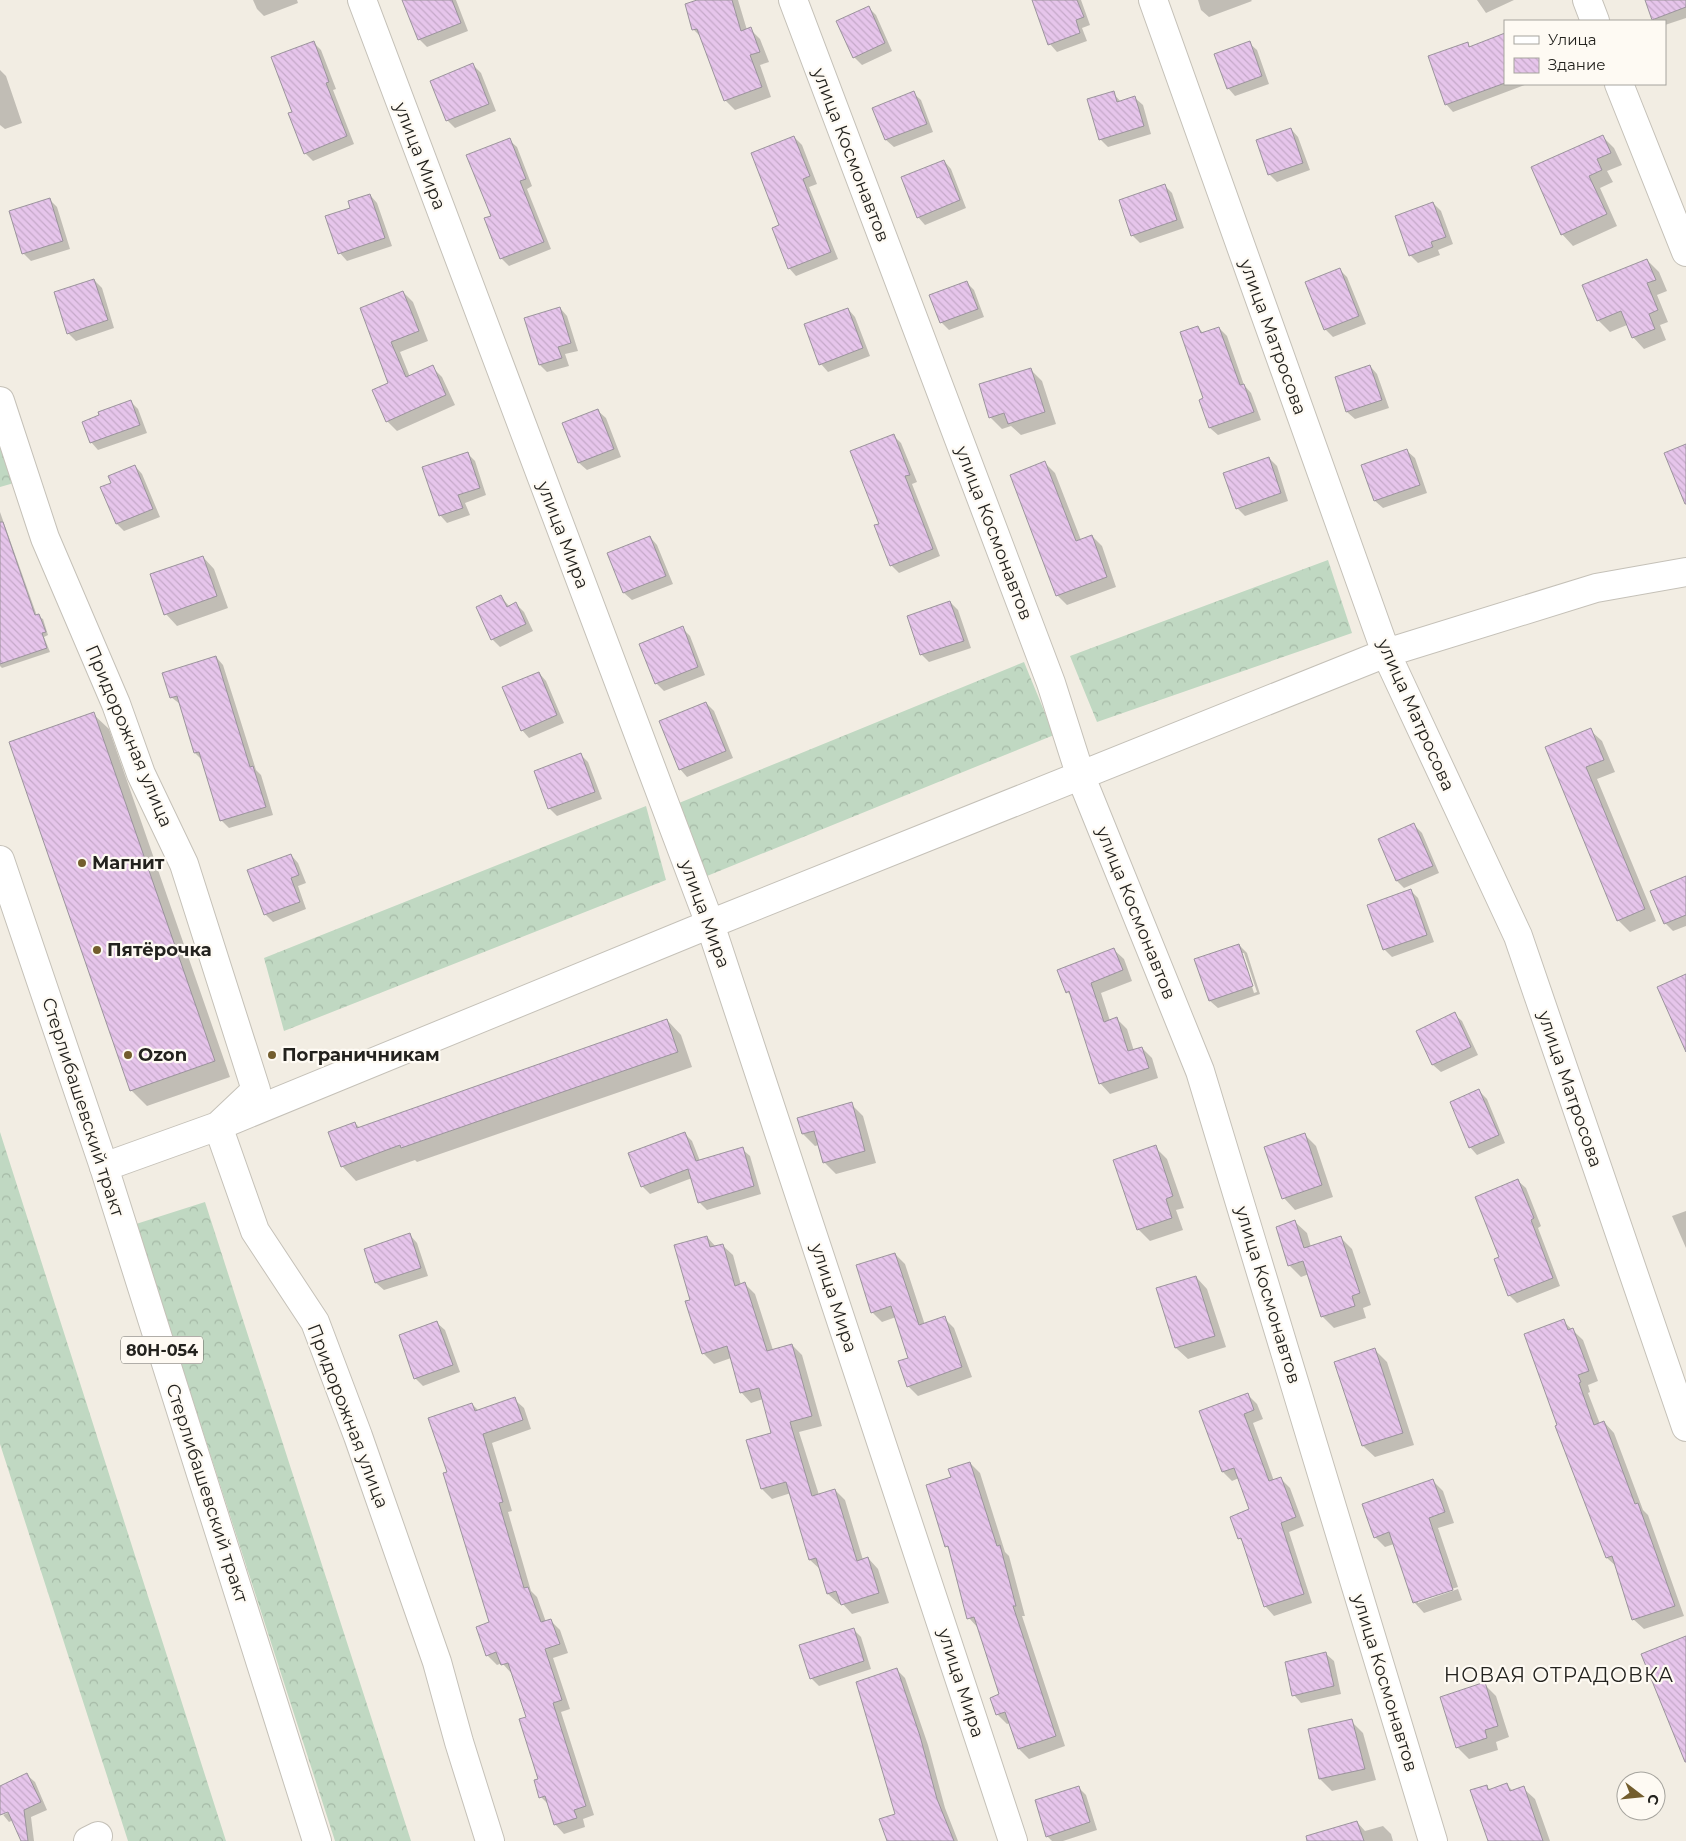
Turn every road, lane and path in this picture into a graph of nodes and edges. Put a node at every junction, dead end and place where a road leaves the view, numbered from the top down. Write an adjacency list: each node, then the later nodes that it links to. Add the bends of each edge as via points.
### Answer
1 (362, 0): 13 (street, улица Мира)
2 (793, 0): 11 (street, улица Космонавтов, via 1051,683)
3 (1153, 0): 10 (street, улица Матросова)
4 (1587, 0): 5 (street)
5 (1595, 20)
6 (1619, 85): 7 (street)
7 (1686, 252)
8 (0, 401): 14 (street, Придорожная улица, via 45,538 116,704 141,774 184,864 256,1090)
9 (1686, 572): 10 (street, via 1596,588)
10 (1386, 653): 11 (street); 16 (street, улица Матросова, via 1518,936)
11 (1081, 777): 13 (street); 20 (street, улица Космонавтов, via 1200,1071)
12 (0, 860): 15 (street, Стерлибашевский тракт / 80Н-054)
13 (710, 924): 14 (street); 19 (street, улица Мира)
14 (218, 1126): 15 (street); 18 (street, Придорожная улица, via 255,1231 315,1322 437,1662)
15 (104, 1166): 17 (street, Стерлибашевский тракт / 80Н-054)
16 (1686, 1427)
17 (317, 1841)
18 (490, 1841)
19 (1014, 1841)
20 (1433, 1841)

